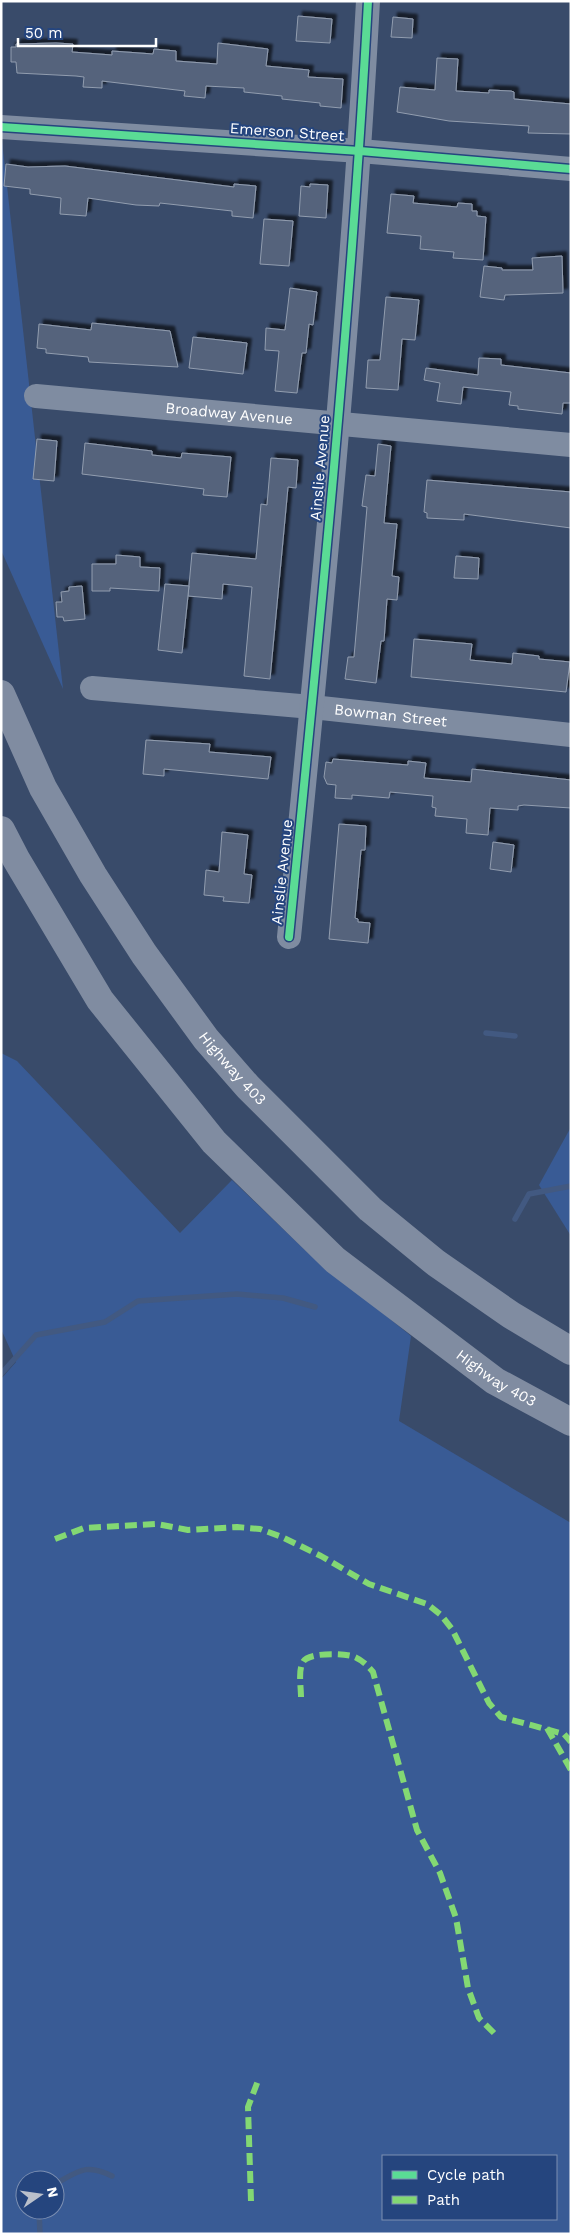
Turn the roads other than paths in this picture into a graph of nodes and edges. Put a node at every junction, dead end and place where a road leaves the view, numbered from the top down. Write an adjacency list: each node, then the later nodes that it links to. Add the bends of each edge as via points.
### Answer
1 (368, 1): 3 (street, Ainslie Avenue)
2 (1, 127): 3 (street, Emerson Street)
3 (360, 151): 4 (street, Emerson Street); 6 (street, Ainslie Avenue)
4 (571, 169)
5 (36, 396): 6 (street, Broadway Avenue)
6 (338, 423): 7 (street, Broadway Avenue); 10 (street, Ainslie Avenue)
7 (571, 445)
8 (92, 688): 10 (street, Bowman Street)
9 (1, 694): 14 (highway, Highway 403, via 43,788 93,875 206,1039 248,1087 370,1210 436,1263 511,1315)
10 (312, 707): 11 (street, Bowman Street); 13 (street, Ainslie Avenue)
11 (571, 735)
12 (1, 830): 15 (highway, Highway 403, via 100,1000 214,1142 335,1260 495,1381)
13 (289, 937)
14 (571, 1351)
15 (571, 1422)

